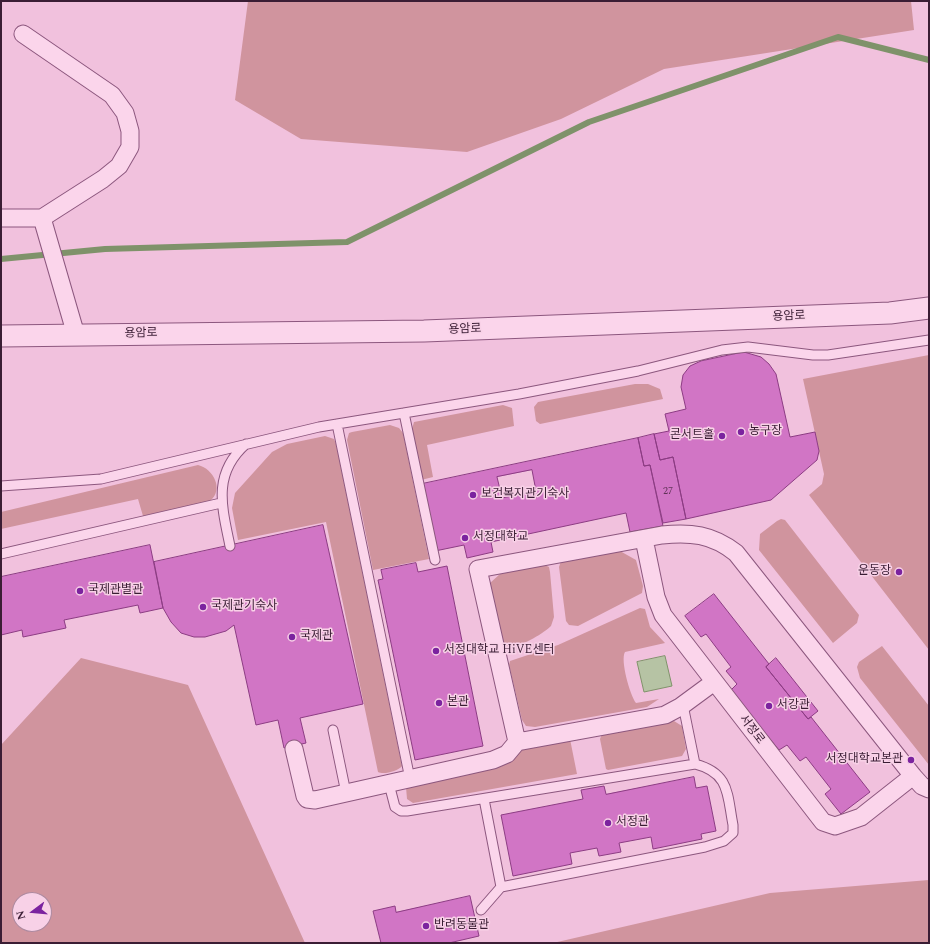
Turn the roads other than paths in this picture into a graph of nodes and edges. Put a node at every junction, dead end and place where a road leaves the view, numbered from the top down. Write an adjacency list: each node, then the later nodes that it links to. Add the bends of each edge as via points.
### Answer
1 (23, 34): 3 (street, via 112,95 125,113 130,131 130,147 119,166)
2 (1, 218): 3 (street)
3 (42, 218): 5 (street)
4 (929, 308): 5 (street, 용암로, via 890,313 424,332)
5 (76, 335): 6 (street, 용암로)
6 (1, 336)
7 (929, 340): 8 (lane, via 828,355 748,346 632,372)
8 (404, 413): 9 (lane); 16 (lane)
9 (337, 424): 10 (lane); 24 (lane)
10 (248, 443): 11 (lane, via 90,481); 12 (lane, via 236,454 226,471)
11 (1, 486)
12 (221, 503): 14 (lane); 15 (lane)
13 (644, 539): 17 (street, 서정로, via 656,597 663,615); 20 (street, via 478,569); 23 (street, via 681,533 697,534 726,545 736,553)
14 (230, 546)
15 (1, 554)
16 (435, 560)
17 (714, 682): 18 (street); 23 (street, 서정로, via 823,822 835,826 861,817)
18 (683, 705): 20 (street, via 656,718); 22 (lane)
19 (333, 730): 27 (lane)
20 (517, 742): 24 (street, via 500,758)
21 (294, 749): 27 (street, via 307,799 315,800)
22 (695, 764): 28 (lane); 29 (lane, via 712,770 725,786 733,832 724,841 706,847)
23 (913, 776): 26 (street, via 922,786)
24 (410, 779): 25 (street)
25 (389, 784): 27 (street); 28 (lane, via 395,807 407,811)
26 (929, 789)
27 (346, 793)
28 (484, 799): 29 (lane)
29 (501, 886): 30 (lane)
30 (481, 910)

